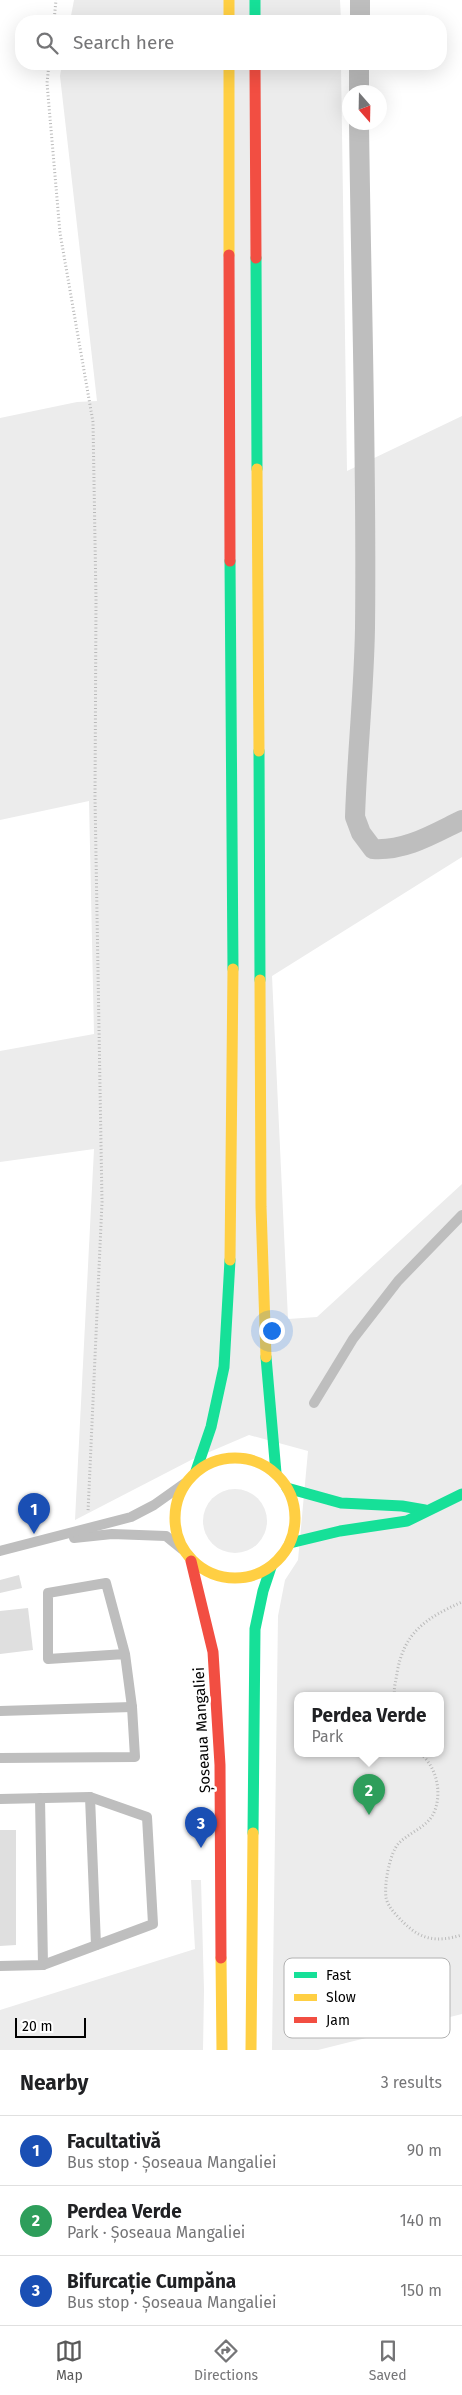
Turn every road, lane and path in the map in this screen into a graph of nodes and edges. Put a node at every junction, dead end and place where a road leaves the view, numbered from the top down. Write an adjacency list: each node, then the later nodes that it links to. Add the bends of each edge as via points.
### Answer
1 (56, 0): 5 (path)
2 (229, 0): 6 (main road)
3 (255, 0): 7 (main road)
4 (360, 0): 8 (street)
5 (55, 15)
6 (229, 15)
7 (255, 15)
8 (360, 15)
9 (48, 70): 24 (path, via 60,233 93,422 102,1202)
10 (229, 70): 18 (main road, via 233,946 230,1271 224,1367 211,1427)
11 (255, 70): 19 (main road, via 261,1207 264,1334)
12 (359, 70): 13 (street)
13 (359, 85)
14 (359, 130): 15 (street, via 365,630 355,817 361,833 373,849 390,850 407,846)
15 (462, 820)
16 (462, 1215): 17 (lane, via 398,1281 353,1339)
17 (314, 1403)
18 (196, 1471): 19 (main road, via 216,1460 240,1457 259,1462); 20 (main road)
19 (276, 1473): 21 (main road)
20 (185, 1483): 24 (lane, via 131,1517); 27 (main road, via 176,1500 174,1518)
21 (287, 1488): 23 (main road, via 342,1503); 26 (main road, via 295,1509 295,1527)
22 (462, 1494): 23 (main road)
23 (426, 1510): 26 (main road, via 406,1521)
24 (87, 1529): 25 (lane)
25 (46, 1541): 27 (lane, via 144,1534 166,1536); 28 (lane)
26 (290, 1543): 30 (main road)
27 (182, 1549): 29 (main road)
28 (0, 1551)
29 (191, 1561): 30 (main road, via 220,1577 257,1575); 45 (main road, Șoseaua Mangaliei, via 214,1652 220,1765)
30 (271, 1567): 46 (main road, via 255,1629)
31 (462, 1602): 33 (path, via 420,1626 400,1654)
32 (125, 1654): 32 (lane, via 106,1583 48,1593 48,1659); 34 (lane)
33 (395, 1692)
34 (132, 1707): 35 (lane); 37 (lane, via 135,1757)
35 (0, 1712)
36 (425, 1757): 41 (path, via 430,1761 438,1788 435,1809 428,1823 398,1844 387,1873 386,1898 410,1929 424,1936 441,1941)
37 (0, 1758)
38 (90, 1797): 39 (lane); 42 (lane); 42 (lane, via 147,1817 153,1924)
39 (40, 1798): 40 (lane); 43 (lane)
40 (0, 1799)
41 (462, 1935)
42 (96, 1945): 43 (lane)
43 (43, 1965): 44 (lane)
44 (0, 1966)
45 (222, 2050)
46 (251, 2050)

